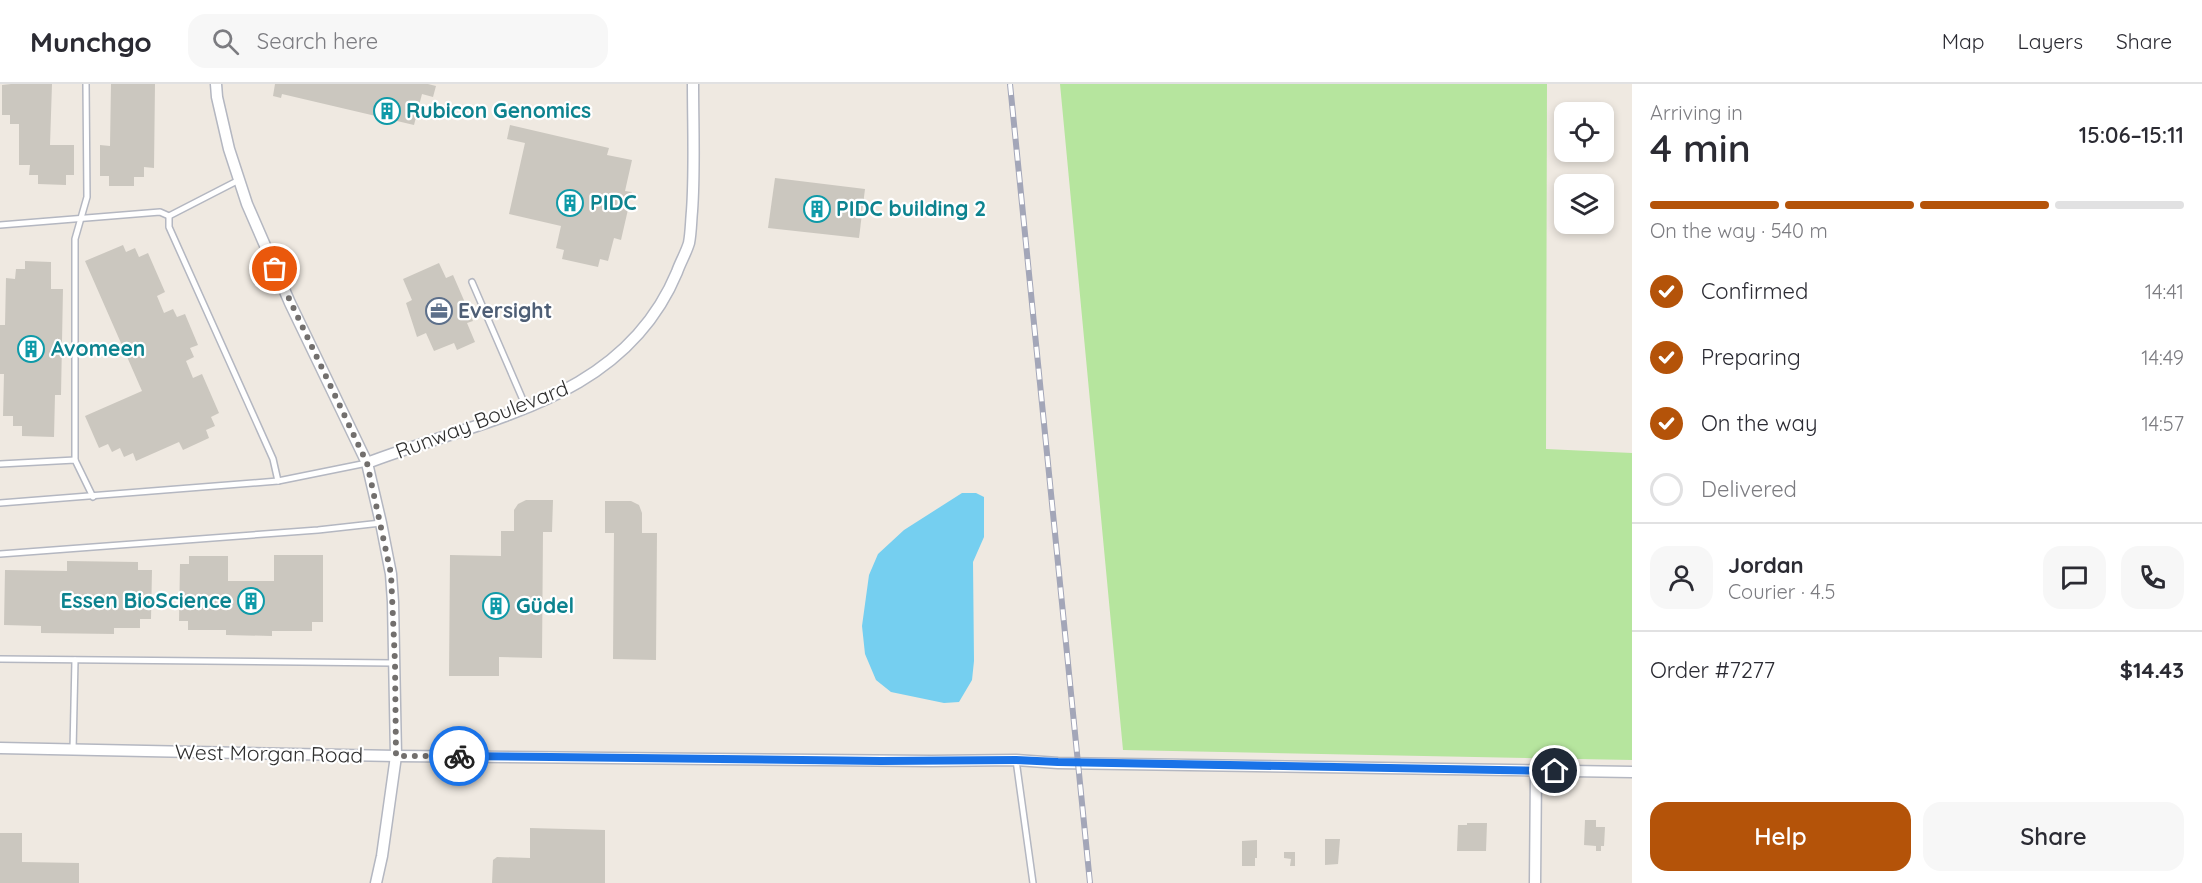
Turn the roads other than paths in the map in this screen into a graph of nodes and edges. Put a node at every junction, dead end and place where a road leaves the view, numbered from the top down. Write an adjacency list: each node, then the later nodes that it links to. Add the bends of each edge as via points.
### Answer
1 (86, 84): 6 (lane, via 87,196)
2 (216, 84): 4 (street)
3 (693, 84): 9 (street, Runway Boulevard, via 689,242 669,291 642,333 600,370 563,393)
4 (239, 180): 5 (lane); 11 (street, via 287,297)
5 (169, 216): 6 (lane, via 160,212); 13 (lane, via 169,227 273,459)
6 (80, 218): 7 (lane); 10 (lane, via 75,239)
7 (0, 225)
8 (472, 282): 9 (lane)
9 (526, 407): 11 (street, Runway Boulevard)
10 (75, 460): 12 (lane); 14 (lane)
11 (367, 463): 13 (lane); 16 (street)
12 (0, 464)
13 (278, 481): 14 (lane)
14 (93, 497): 15 (lane)
15 (0, 503)
16 (381, 523): 17 (lane); 20 (street, via 391,574)
17 (0, 554)
18 (0, 659): 19 (lane)
19 (75, 660): 20 (lane); 22 (lane)
20 (395, 663): 23 (street)
21 (0, 748): 22 (street, West Morgan Road)
22 (73, 750): 23 (street, West Morgan Road)
23 (396, 756): 24 (street, West Morgan Road); 27 (street)
24 (1016, 760): 25 (street, West Morgan Road); 28 (lane)
25 (1536, 771): 26 (street, West Morgan Road); 29 (street)
26 (1632, 772)
27 (376, 883)
28 (1033, 883)
29 (1535, 883)

